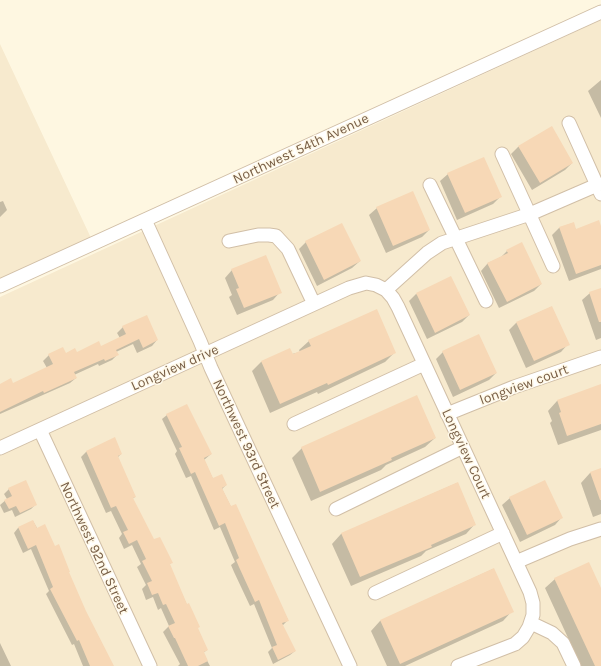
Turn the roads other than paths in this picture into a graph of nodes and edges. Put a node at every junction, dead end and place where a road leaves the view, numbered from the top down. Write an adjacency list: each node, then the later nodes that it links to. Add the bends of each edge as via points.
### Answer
1 (601, 12): 7 (street, Northwest 54th Avenue)
2 (569, 123): 5 (street)
3 (502, 154): 6 (street)
4 (430, 185): 8 (street)
5 (599, 189): 6 (street)
6 (530, 214): 8 (street); 10 (street)
7 (145, 220): 11 (street, Northwest 54th Avenue); 15 (street, Northwest 93rd Street)
8 (455, 239): 12 (street, via 442,243 427,253); 13 (street)
9 (229, 241): 14 (street, via 269,234 276,236 288,249)
10 (553, 266)
11 (0, 286)
12 (386, 290): 14 (street, Longview drive, via 366,283); 17 (street, Longview Court, via 393,298)
13 (486, 301)
14 (314, 304): 15 (street, Longview drive)
15 (205, 354): 20 (street, Longview drive); 30 (street, Northwest 93rd Street)
16 (601, 357): 18 (street, longview court, via 514,387)
17 (424, 364): 18 (street, Longview Court); 19 (street)
18 (448, 414): 21 (street, Longview Court)
19 (294, 424)
20 (40, 430): 22 (street, Longview drive); 29 (street, Northwest 92nd Street)
21 (463, 447): 23 (street, longview court); 25 (street, Longview Court)
22 (0, 448)
23 (336, 508)
24 (601, 528): 26 (street)
25 (502, 533): 26 (street, Longview Court); 27 (street)
26 (516, 562): 28 (street, Longview Court, via 533,603)
27 (375, 593)
28 (531, 623): 31 (street, via 523,637 515,644); 32 (street, via 552,633 563,643)
29 (150, 666)
30 (350, 666)
31 (458, 666)
32 (574, 666)

